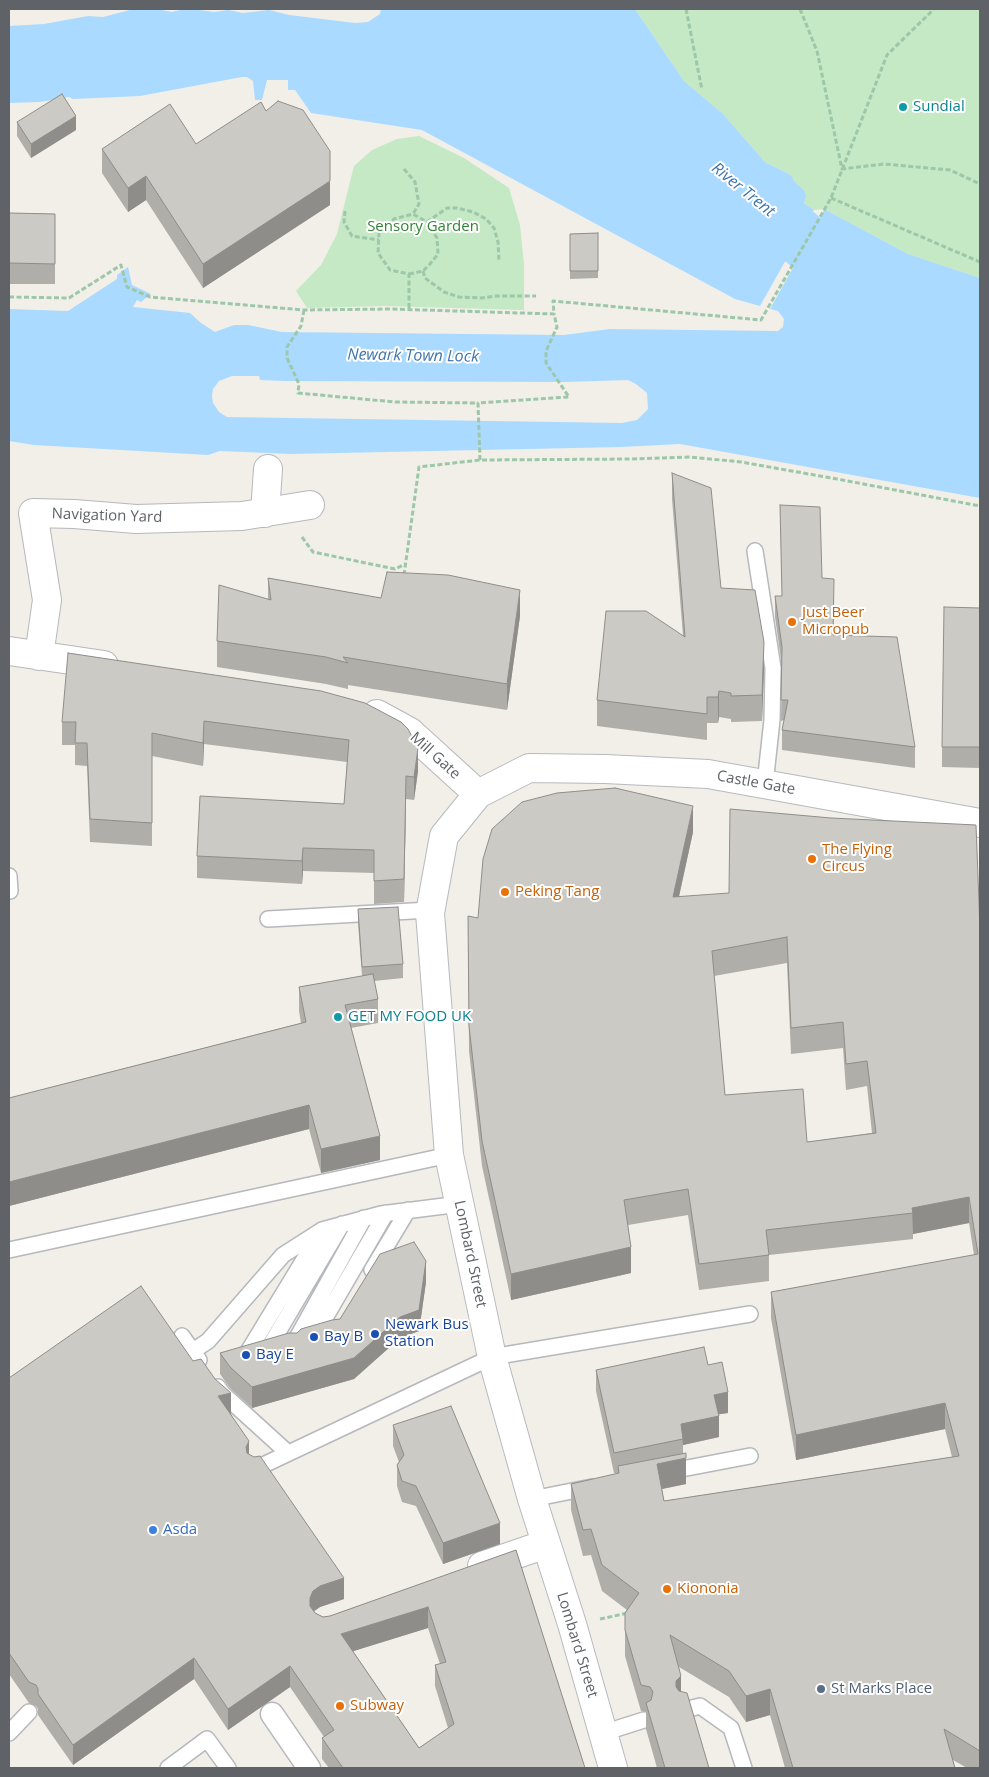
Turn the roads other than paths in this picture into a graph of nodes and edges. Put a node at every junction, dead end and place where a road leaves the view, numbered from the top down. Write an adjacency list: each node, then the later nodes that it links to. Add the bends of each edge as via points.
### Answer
1 (268, 469): 3 (main road)
2 (310, 505): 3 (main road, Navigation Yard)
3 (265, 513): 6 (main road, Navigation Yard, via 136,519 32,513 47,600)
4 (755, 551): 10 (lane, via 773,668 772,720)
5 (9, 651): 6 (main road)
6 (39, 656): 7 (main road)
7 (127, 669)
8 (352, 706): 11 (main road, Mill Gate, via 371,711 410,732)
9 (529, 768): 10 (main road, Castle Gate, via 708,774); 11 (main road, Lombard Street)
10 (764, 784): 12 (main road, Castle Gate)
11 (478, 794): 13 (main road, Lombard Street, via 444,836)
12 (980, 823)
13 (430, 910): 14 (lane); 15 (main road, Lombard Street)
14 (268, 918)
15 (449, 1155): 16 (main road, Lombard Street); 22 (lane)
16 (460, 1204): 17 (lane); 31 (main road, Lombard Street)
17 (408, 1210): 18 (lane); 23 (lane)
18 (386, 1213): 19 (lane); 26 (lane)
19 (364, 1218): 20 (lane); 27 (lane)
20 (342, 1224): 21 (lane); 28 (lane)
21 (322, 1230): 29 (lane, via 283,1255 208,1340); 30 (lane)
22 (9, 1250)
23 (364, 1283)
24 (750, 1314): 31 (lane)
25 (182, 1336): 29 (lane)
26 (314, 1337)
27 (293, 1345)
28 (268, 1349)
29 (193, 1351): 32 (lane, via 223,1394)
30 (246, 1355)
31 (492, 1357): 32 (lane); 37 (main road, Lombard Street)
32 (288, 1452): 34 (lane)
33 (750, 1456): 35 (lane)
34 (254, 1469)
35 (655, 1474)
36 (608, 1484): 37 (lane)
37 (532, 1499): 38 (main road, Lombard Street)
38 (546, 1544): 39 (main road); 45 (main road, Lombard Street)
39 (463, 1573)
40 (685, 1710): 50 (lane, via 700,1706 730,1728)
41 (29, 1712): 44 (lane)
42 (272, 1714): 48 (street)
43 (644, 1720): 45 (lane)
44 (9, 1733)
45 (603, 1733): 49 (main road, Lombard Street)
46 (168, 1768): 47 (lane, via 207,1739)
47 (228, 1768)
48 (309, 1768)
49 (613, 1768)
50 (744, 1768)

